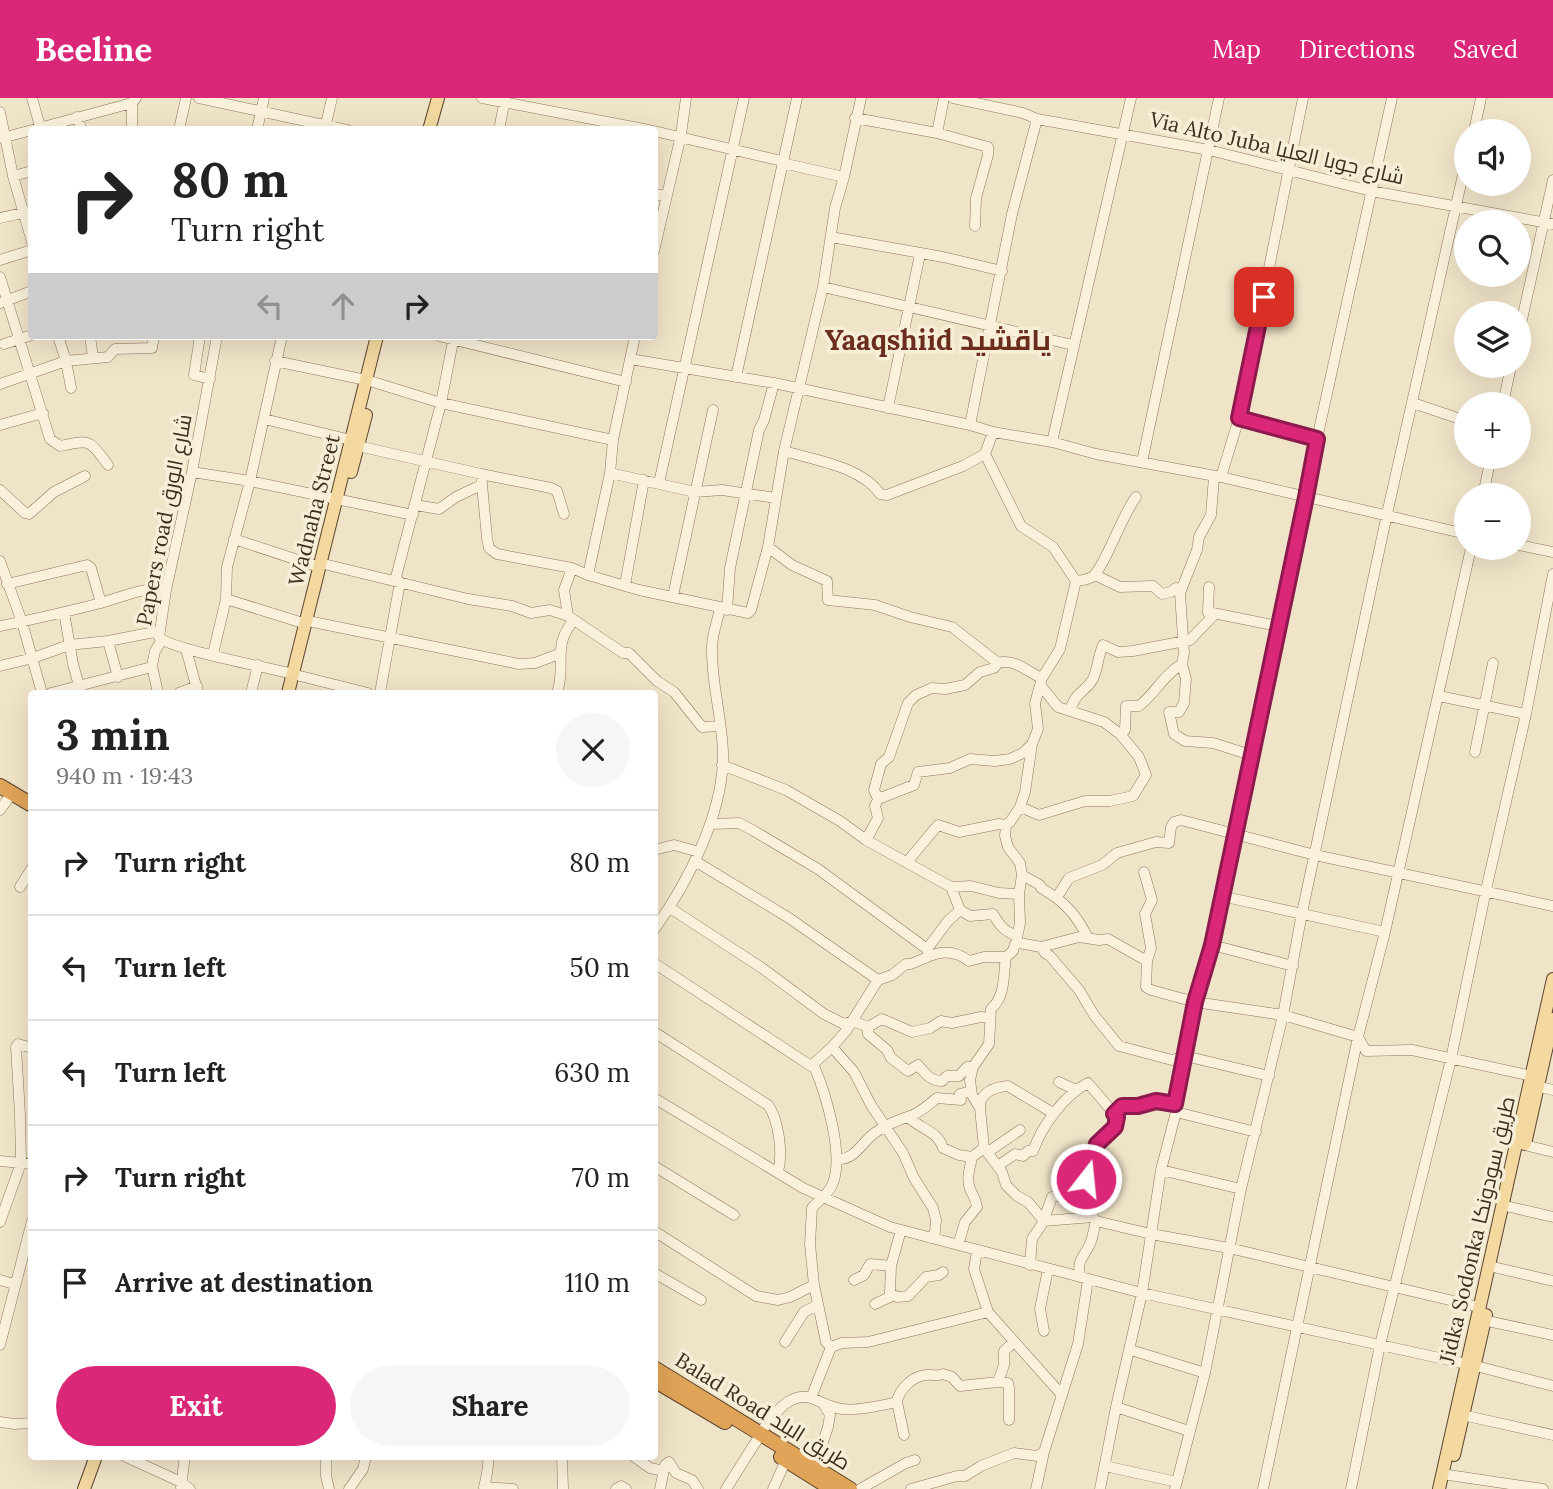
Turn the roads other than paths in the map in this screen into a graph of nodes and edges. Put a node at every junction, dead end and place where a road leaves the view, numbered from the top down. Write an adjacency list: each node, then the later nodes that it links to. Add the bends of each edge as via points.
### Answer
1 (32, 98): 28 (street)
2 (186, 98): 32 (street)
3 (199, 98): 22 (street)
4 (264, 98): 22 (street)
5 (332, 98): 35 (street)
6 (438, 98): 36 (main road)
7 (445, 98): 37 (main road)
8 (482, 98): 21 (street)
9 (686, 98): 44 (street)
10 (744, 98): 46 (street)
11 (797, 98): 48 (street)
12 (861, 98): 25 (street)
13 (944, 98): 43 (street)
14 (953, 98): 26 (street, Via Alto Juba شارع جوبا العليا)
15 (1131, 98): 42 (street)
16 (1219, 98): 47 (street)
17 (1303, 98): 49 (street)
18 (1392, 98): 54 (street)
19 (1481, 98): 27 (street)
20 (134, 100): 24 (street); 31 (street)
21 (505, 100): 38 (street); 39 (street)
22 (261, 110): 33 (street); 34 (street)
23 (0, 112): 45 (street)
24 (77, 117): 29 (street); 30 (street)
25 (855, 118): 43 (street); 52 (street)
26 (1037, 119): 42 (street, Via Alto Juba شارع جوبا العليا); 68 (street)
27 (1477, 119)
28 (36, 126)
29 (46, 126)
30 (80, 126)
31 (132, 126)
32 (181, 126)
33 (258, 126)
34 (321, 126)
35 (325, 126)
36 (430, 126)
37 (438, 126)
38 (500, 126)
39 (630, 126)
40 (28, 131): 45 (street)
41 (658, 132): 44 (street)
42 (1123, 133): 47 (street, Via Alto Juba شارع جوبا العليا); 89 (street)
43 (937, 134): 62 (street, via 988,147 976,198)
44 (681, 135): 46 (street); 56 (street)
45 (3, 138): 51 (street)
46 (732, 149): 48 (street); 94 (street)
47 (1209, 150): 49 (street, Via Alto Juba شارع جوبا العليا); 122 (street)
48 (782, 162): 52 (street); 96 (street)
49 (1289, 169): 54 (street, Via Alto Juba شارع جوبا العليا); 110 (street)
50 (28, 172): 51 (street)
51 (13, 176): 59 (street)
52 (844, 177): 64 (street)
53 (1553, 180): 61 (street)
54 (1371, 191): 58 (street, Via Alto Juba شارع جوبا العليا); 115 (street)
55 (658, 195): 56 (street)
56 (666, 196): 63 (street)
57 (1458, 196): 58 (street)
58 (1456, 205): 61 (street, Via Alto Juba شارع جوبا العليا); 105 (street)
59 (28, 212): 60 (street)
60 (0, 218)
61 (1549, 223): 72 (street)
62 (975, 226)
63 (658, 233)
64 (831, 237): 66 (street); 70 (street)
65 (28, 251): 67 (street)
66 (920, 254): 68 (street); 74 (street)
67 (0, 260)
68 (1002, 271): 75 (street)
69 (0, 277): 73 (street)
70 (823, 287): 74 (street); 103 (street)
71 (28, 293): 73 (street)
72 (1528, 301)
73 (4, 302): 76 (street)
74 (909, 306): 75 (street); 106 (street)
75 (990, 325): 89 (street); 113 (street)
76 (26, 337): 88 (street); 95 (street)
77 (59, 340): 92 (street)
78 (91, 340): 90 (street)
79 (153, 340): 90 (street, via 152,348 115,349 108,357)
80 (199, 340): 97 (street, via 194,375)
81 (216, 340): 97 (street, Papers road شارع الورق)
82 (281, 340): 93 (street)
83 (376, 340): 98 (main road, Wadnaha Street)
84 (384, 340): 98 (main road)
85 (453, 340): 104 (street)
86 (461, 340): 99 (street)
87 (634, 340): 91 (street)
88 (4, 344)
89 (1073, 345): 117 (street)
90 (93, 357): 92 (street)
91 (630, 359): 94 (street); 99 (street)
92 (66, 361): 95 (street); 102 (street)
93 (275, 361): 98 (street); 111 (street)
94 (684, 369): 96 (street); 131 (street)
95 (31, 374): 101 (street); 108 (street)
96 (736, 377): 100 (street)
97 (210, 379): 124 (street, Papers road شارع الورق)
98 (370, 381): 104 (street); 118 (main road, Wadnaha Street)
99 (626, 382): 116 (street)
100 (774, 383): 103 (street); 134 (street)
101 (0, 384)
102 (71, 388)
103 (799, 390): 106 (street); 119 (street)
104 (441, 402): 116 (street); 121 (street)
105 (1413, 403): 109 (street); 141 (street)
106 (888, 408): 113 (street)
107 (713, 410): 133 (street)
108 (43, 413): 112 (street); 123 (street, via 54,443 90,443)
109 (1454, 417)
110 (1239, 418): 115 (street); 127 (street)
111 (264, 419): 118 (street); 130 (street)
112 (0, 425)
113 (970, 425): 114 (street)
114 (993, 432): 117 (street); 120 (street)
115 (1317, 439): 136 (street)
116 (613, 440): 125 (street)
117 (1052, 442): 122 (street)
118 (354, 443): 121 (street); 138 (main road, Wadnaha Street)
119 (784, 451): 120 (street, via 836,464 887,495); 137 (street)
120 (985, 454): 155 (street, via 1021,526 1053,547)
121 (427, 460): 128 (street); 139 (street)
122 (1142, 463): 127 (street)
123 (108, 465)
124 (192, 472): 130 (street); 159 (street, Papers road شارع الورق)
125 (610, 473): 129 (street); 152 (street)
126 (85, 476): 132 (street, via 54,492 29,514)
127 (1218, 477): 136 (street); 160 (street, via 1211,515)
128 (481, 480): 139 (street, via 439,509); 140 (street, via 557,491); 150 (street, via 489,548 497,554)
129 (644, 480): 131 (street); 157 (street)
130 (250, 481): 138 (street); 143 (street)
131 (659, 483): 133 (street)
132 (0, 490)
133 (695, 492): 134 (street, via 722,490); 161 (street)
134 (746, 495): 137 (street); 164 (street)
135 (1136, 497): 153 (street)
136 (1306, 497): 141 (street); 171 (street)
137 (776, 498): 144 (street)
138 (339, 501): 139 (street); 149 (main road, Wadnaha Street)
139 (414, 510): 154 (street)
140 (564, 514)
141 (1387, 514): 142 (street); 220 (street)
142 (1454, 531)
143 (234, 539): 149 (street); 162 (street)
144 (768, 547): 164 (street, via 751,610); 181 (street, via 792,565 827,581 828,600 875,604 952,627)
145 (1531, 547): 146 (street)
146 (1553, 552)
147 (1468, 560): 200 (street)
148 (0, 561): 156 (street)
149 (324, 566): 154 (street); 169 (main road, Wadnaha Street)
150 (572, 568): 152 (street); 167 (street, via 565,590)
151 (1553, 574): 203 (street)
152 (588, 575): 157 (street)
153 (1095, 575): 155 (street); 160 (street, via 1120,587 1153,586 1162,594 1176,588)
154 (398, 581): 167 (street); 173 (street)
155 (1076, 581): 189 (street, via 1060,649)
156 (7, 584): 163 (street, via 87,565); 168 (street)
157 (625, 585): 161 (street)
158 (1209, 587): 166 (street, via 1208,612)
159 (166, 590): 163 (street, via 145,590); 172 (street, Papers road شارع الورق)
160 (1180, 593): 174 (street)
161 (673, 596): 164 (street)
162 (226, 599): 169 (street); 178 (street)
163 (101, 603): 165 (street)
164 (723, 609): 204 (street, via 711,650)
165 (64, 612): 168 (street); 176 (street)
166 (1214, 615): 171 (street); 174 (street, via 1190,640)
167 (571, 618): 179 (street); 204 (street, via 622,653 629,653 674,692 702,727)
168 (22, 622): 170 (street); 180 (street)
169 (309, 623): 173 (street); 187 (main road, Wadnaha Street)
170 (0, 626)
171 (1278, 626): 208 (street)
172 (161, 635): 175 (street); 177 (street, Papers road شارع الورق); 186 (street)
173 (389, 637): 179 (street, via 519,664); 198 (street)
174 (1183, 640): 183 (street); 202 (street, via 1118,652 1103,645 1095,675 1076,695)
175 (108, 641): 176 (street); 188 (street)
176 (69, 645): 180 (street); 190 (street)
177 (186, 649): 178 (street); 193 (street)
178 (213, 654): 184 (street)
179 (559, 654): 199 (street, via 562,673)
180 (33, 658): 185 (street); 191 (street)
181 (998, 663): 189 (street, via 1017,664); 211 (street, via 965,685 932,688 908,703 891,753 881,764 874,789)
182 (1493, 663): 201 (street)
183 (1182, 664): 205 (street, via 1172,668 1142,704 1126,706 1125,729); 208 (street, via 1184,703 1179,712 1169,712 1174,734 1185,741 1213,743)
184 (258, 665): 187 (street); 194 (street)
185 (0, 666)
186 (152, 666): 188 (street); 192 (street)
187 (297, 671): 195 (main road, Wadnaha Street); 196 (main road); 197 (street)
188 (118, 677): 190 (street)
189 (1041, 682): 202 (street, via 1049,699); 206 (street, via 1035,703 1038,729)
190 (80, 689)
191 (41, 690)
192 (157, 690)
193 (198, 690)
194 (252, 690)
195 (289, 690)
196 (296, 690)
197 (358, 690)
198 (380, 690)
199 (558, 690)
200 (1439, 696): 201 (street); 225 (street)
201 (1483, 706): 203 (street); 207 (street)
202 (1070, 711): 205 (street, via 1104,722)
203 (1526, 714): 229 (street)
204 (720, 726): 209 (street)
205 (1120, 734): 213 (street, via 1145,769 1133,796 1085,801 1039,815)
206 (1032, 744): 211 (street, via 1010,759 970,759 950,768 921,770 914,785); 213 (street)
207 (1475, 752)
208 (1251, 755): 217 (street)
209 (722, 765): 215 (street); 218 (street, via 786,790)
210 (6, 790): 212 (highway); 214 (street)
211 (878, 799): 218 (street, via 878,818)
212 (28, 803)
213 (1020, 807): 216 (street)
214 (0, 810)
215 (712, 824): 221 (street); 243 (street, via 739,823 754,831 818,869)
216 (1006, 825): 222 (street, via 958,832 938,825); 226 (street, via 1008,847)
217 (1234, 836): 220 (street); 231 (street); 232 (street, via 1189,821 1174,822 1169,843 1117,853 1102,865 1069,878)
218 (866, 840): 222 (street)
219 (658, 849): 221 (street, via 674,845)
220 (1315, 855): 225 (street); 236 (street)
221 (697, 856): 234 (street); 249 (street)
222 (907, 862): 228 (street)
223 (1144, 872): 245 (street, via 1152,900 1145,914 1151,948)
224 (28, 874): 227 (street)
225 (1399, 874): 229 (street); 238 (street)
226 (1023, 875): 230 (street); 232 (street)
227 (20, 887)
228 (951, 887): 230 (street); 235 (street)
229 (1486, 890): 233 (street); 261 (street)
230 (1019, 894): 240 (street)
231 (1221, 895): 236 (street); 241 (street)
232 (1057, 897): 239 (street, via 1078,918)
233 (1553, 906)
234 (670, 908): 237 (street); 253 (street, via 824,1014 844,1024)
235 (960, 910): 240 (street, via 970,916 993,914 1001,928); 243 (street, via 947,921)
236 (1302, 913): 238 (street); 247 (street)
237 (658, 924)
238 (1385, 932): 257 (street)
239 (1088, 938): 242 (street); 245 (street, via 1113,940)
240 (1018, 939): 242 (street); 244 (street)
241 (1212, 945): 247 (street); 250 (street)
242 (1041, 947): 260 (street, via 1119,1046 1172,1060)
243 (929, 952): 244 (street, via 941,951 970,961); 249 (street, via 921,961)
244 (1006, 957): 252 (street, via 1003,987)
245 (1147, 961): 250 (street, via 1148,989)
246 (658, 966): 262 (street)
247 (1293, 966): 251 (street)
248 (1553, 979): 254 (main road, Jidka Sodonka طريق سودونكا)
249 (878, 980): 253 (street)
250 (1195, 1002): 251 (street); 260 (street)
251 (1283, 1015): 257 (street); 264 (street)
252 (990, 1018): 255 (street, via 941,1021 912,1032 883,1019); 263 (street, via 989,1044)
253 (853, 1021): 255 (street); 259 (street)
254 (1550, 1026): 266 (main road, Jidka Sodonka طريق سودونكا)
255 (868, 1027): 263 (street, via 867,1034 908,1071 918,1065 926,1075 942,1081)
256 (658, 1035): 289 (street, via 768,1105 782,1157)
257 (1358, 1037): 261 (street, via 1366,1051 1412,1050); 309 (street)
258 (28, 1047): 285 (street, via 16,1047)
259 (832, 1047): 262 (street); 276 (street, via 854,1072)
260 (1185, 1056): 264 (street); 272 (street)
261 (1451, 1059): 266 (street); 320 (street)
262 (814, 1066): 283 (street)
263 (973, 1067): 269 (street)
264 (1269, 1076): 278 (street)
265 (1059, 1082): 267 (street)
266 (1534, 1083): 268 (street); 279 (main road, Jidka Sodonka طريق سودونكا); 310 (main road, Jidka Sodonka طريق سودونكا)
267 (1076, 1090): 273 (street); 274 (street, via 1088,1083)
268 (1553, 1090)
269 (971, 1091): 271 (street); 275 (street, via 960,1094 961,1100 937,1098)
270 (658, 1100): 289 (street)
271 (980, 1108): 273 (street, via 985,1093 1007,1086); 280 (street)
272 (1176, 1108): 274 (street, via 1156,1101 1122,1106); 278 (street); 288 (street)
273 (1053, 1113): 286 (street, via 1033,1151 1015,1154)
274 (1114, 1114): 291 (street, via 1115,1127 1091,1157)
275 (908, 1116): 276 (street); 282 (street, via 932,1132 943,1148)
276 (885, 1127): 283 (street, via 844,1160); 303 (street, via 933,1208 936,1220)
277 (1020, 1130): 280 (street)
278 (1256, 1132): 290 (street)
279 (1525, 1145): 281 (street); 293 (main road, Jidka Sodonka طريق سودونكا)
280 (986, 1150): 282 (street); 286 (street)
281 (1553, 1152)
282 (972, 1157): 304 (street, via 968,1181 977,1207 965,1222)
283 (837, 1159): 292 (street)
284 (0, 1161): 285 (street)
285 (26, 1164): 298 (street)
286 (998, 1166): 297 (street, via 1006,1185)
287 (658, 1168): 294 (street)
288 (1161, 1170): 290 (street); 301 (street)
289 (778, 1172): 292 (street)
290 (1241, 1189): 305 (street)
291 (1086, 1192): 296 (street); 297 (street, via 1052,1197)
292 (825, 1197): 299 (street); 319 (street, via 812,1208)
293 (1510, 1207): 295 (street); 310 (main road, Jidka Sodonka طريق سودونكا)
294 (734, 1215)
295 (1553, 1217)
296 (1094, 1219): 297 (street); 301 (street); 314 (street, via 1089,1247 1078,1266)
297 (1044, 1220): 307 (street, via 1032,1239)
298 (0, 1222)
299 (901, 1230): 303 (street); 308 (street)
300 (658, 1234): 319 (street, via 756,1296 778,1300)
301 (1151, 1234): 305 (street); 321 (street)
302 (28, 1235): 318 (street)
303 (931, 1238): 304 (street)
304 (958, 1245): 306 (street)
305 (1229, 1248): 309 (street); 326 (street)
306 (977, 1251): 307 (street); 327 (street, via 974,1269)
307 (1030, 1265): 311 (street)
308 (891, 1266): 316 (street, via 870,1264 864,1275); 322 (street)
309 (1312, 1267): 320 (street); 329 (street)
310 (1493, 1267): 317 (street); 328 (main road, Jidka Sodonka طريق سودونكا)
311 (1048, 1269): 314 (street); 330 (street, via 1040,1309)
312 (943, 1272): 322 (street, via 926,1277 908,1296)
313 (658, 1275): 323 (street)
314 (1084, 1278): 321 (street); 344 (street, via 1078,1343)
315 (0, 1280): 318 (street)
316 (854, 1280)
317 (1552, 1280)
318 (14, 1284): 334 (street)
319 (814, 1285): 325 (street)
320 (1395, 1286): 328 (street); 335 (street)
321 (1142, 1293): 326 (street); 337 (street)
322 (892, 1296): 324 (street)
323 (701, 1300)
324 (875, 1304)
325 (817, 1305): 332 (street, via 804,1312); 336 (street)
326 (1219, 1308): 329 (street); 340 (street)
327 (988, 1312): 333 (street); 336 (street)
328 (1480, 1315): 331 (street); 338 (main road, Jidka Sodonka طريق سودونكا)
329 (1298, 1327): 335 (street); 395 (street)
330 (1044, 1331)
331 (1553, 1335)
332 (785, 1342)
333 (1014, 1342): 341 (street, via 1004,1351); 344 (street)
334 (0, 1345)
335 (1380, 1345): 338 (street); 396 (street)
336 (831, 1348): 345 (street)
337 (1131, 1350): 340 (street); 348 (street)
338 (1471, 1365): 343 (street); 349 (main road, Jidka Sodonka طريق سودونكا)
339 (658, 1371): 356 (highway, Balad Road طريق البلد)
340 (1205, 1373): 353 (street)
341 (998, 1382): 346 (street, via 960,1386 943,1374 925,1375 908,1382); 350 (street, via 1008,1383)
342 (658, 1383): 356 (highway, Balad Road طريق البلد)
343 (1553, 1386)
344 (1061, 1394): 357 (street)
345 (811, 1398): 347 (street); 356 (street, via 781,1406)
346 (897, 1402): 347 (street, via 845,1410); 355 (street)
347 (824, 1405): 369 (street, via 830,1415)
348 (1116, 1407): 353 (street); 370 (street)
349 (1460, 1415): 354 (street); 372 (main road, Jidka Sodonka طريق سودونكا)
350 (1009, 1420)
351 (0, 1422): 352 (street)
352 (28, 1423)
353 (1189, 1431): 374 (street)
354 (1553, 1435)
355 (904, 1436)
356 (758, 1437): 367 (highway, Balad Road طريق البلد); 369 (highway, Balad Road طريق البلد); 388 (street)
357 (1044, 1452): 392 (street, via 1037,1456 1014,1454 965,1476); 393 (street)
358 (95, 1460): 377 (main road)
359 (101, 1460): 378 (main road)
360 (132, 1460): 373 (street)
361 (184, 1460): 373 (street)
362 (326, 1460): 380 (street)
363 (365, 1460): 381 (street)
364 (488, 1460): 375 (street)
365 (562, 1460): 383 (street)
366 (639, 1460): 371 (street)
367 (786, 1460): 376 (highway, Balad Road طريق البلد); 389 (street)
368 (915, 1460): 391 (street)
369 (815, 1466): 390 (highway, Balad Road طريق البلد)
370 (1105, 1466): 374 (street); 394 (street)
371 (664, 1471): 386 (street); 387 (street, via 669,1462)
372 (1445, 1474): 397 (main road, Jidka Sodonka طريق سودونكا); 398 (main road, Jidka Sodonka طريق سودونكا); 399 (street)
373 (181, 1485): 379 (street)
374 (1176, 1486)
375 (484, 1488): 382 (street)
376 (828, 1488)
377 (84, 1489)
378 (92, 1489)
379 (190, 1489)
380 (329, 1489)
381 (349, 1489)
382 (513, 1489)
383 (563, 1489)
384 (616, 1489): 385 (street)
385 (626, 1489)
386 (660, 1489)
387 (698, 1489)
388 (726, 1489)
389 (773, 1489)
390 (850, 1489)
391 (860, 1489)
392 (911, 1489)
393 (1037, 1489)
394 (1101, 1489)
395 (1263, 1489)
396 (1351, 1489)
397 (1438, 1489)
398 (1446, 1489)
399 (1543, 1489)

